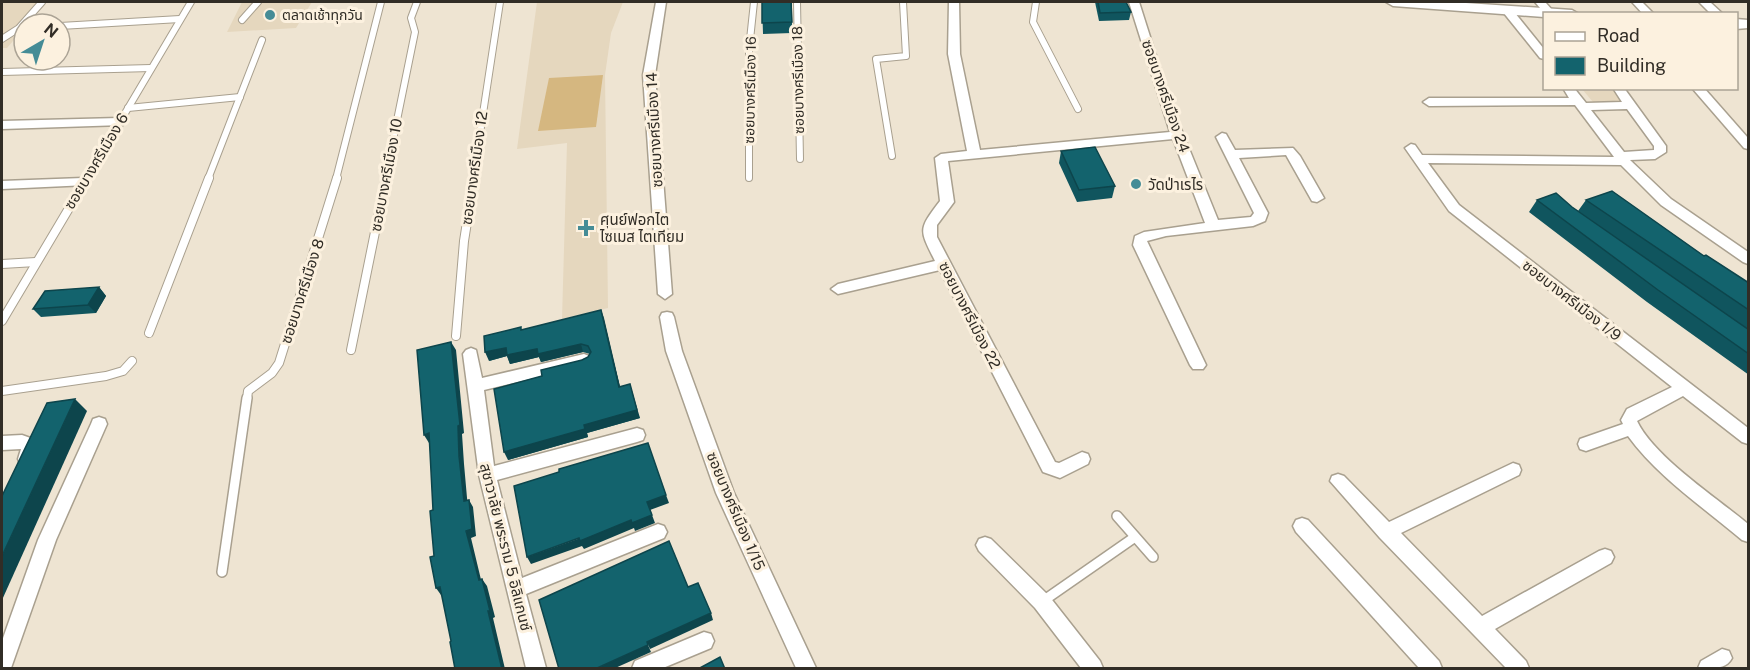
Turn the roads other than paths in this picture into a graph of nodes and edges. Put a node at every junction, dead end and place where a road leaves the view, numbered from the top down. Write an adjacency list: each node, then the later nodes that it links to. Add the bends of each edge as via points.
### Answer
1 (42, 2): 24 (lane, via 19,28)
2 (191, 2): 21 (lane, ซอยบางศรีเมือง 6)
3 (258, 2): 22 (lane)
4 (381, 2): 91 (lane, ซอยบางศรีเมือง 8, via 333,193 279,363 248,391)
5 (417, 2): 63 (lane, ซอยบางศรีเมือง 10, via 411,18 416,32)
6 (500, 2): 62 (lane, ซอยบางศรีเมือง 12, via 464,241)
7 (661, 2): 58 (street, ซอยบางศรีเมือง 14, via 648,75)
8 (754, 2): 48 (lane, ซอยบางศรีเมือง 16, via 749,49)
9 (797, 2): 47 (lane, ซอยบางศรีเมือง 18)
10 (903, 2): 45 (lane, via 906,56 876,59)
11 (954, 2): 43 (street, via 954,54)
12 (1036, 2): 37 (lane, via 1033,22)
13 (1134, 2): 40 (street, ซอยบางศรีเมือง 24)
14 (1392, 2): 15 (street)
15 (1403, 2): 17 (street)
16 (1704, 2): 20 (street)
17 (1488, 5): 18 (street)
18 (1508, 10): 19 (street); 26 (street)
19 (1552, 10)
20 (1716, 12)
21 (180, 20): 23 (lane); 27 (lane, ซอยบางศรีเมือง 6)
22 (242, 20)
23 (72, 25)
24 (2, 39)
25 (262, 40): 32 (lane)
26 (1543, 54)
27 (151, 68): 28 (lane); 36 (lane, ซอยบางศรีเมือง 6)
28 (2, 72)
29 (1570, 90): 34 (street)
30 (1620, 90): 35 (street)
31 (1699, 90): 42 (street)
32 (240, 97): 36 (lane); 61 (lane)
33 (1429, 102): 34 (street)
34 (1580, 104): 35 (street); 46 (street)
35 (1631, 105): 46 (street, via 1660,146 1660,152)
36 (128, 108): 38 (lane, ซอยบางศรีเมือง 6)
37 (1078, 109)
38 (119, 122): 39 (street); 49 (lane, ซอยบางศรีเมือง 6)
39 (2, 125)
40 (1178, 135): 43 (street, ซอยบางศรีเมือง 22); 52 (street, ซอยบางศรีเมือง 24)
41 (1222, 137): 44 (street)
42 (1749, 145)
43 (974, 153): 56 (street, ซอยบางศรีเมือง 22, via 941,158 947,202 928,230)
44 (1231, 154): 51 (street, via 1288,151); 52 (street, via 1260,218)
45 (892, 156)
46 (1622, 158): 53 (street, via 1666,202); 69 (street, ซอยบางศรีเมือง 1/9, via 1415,153 1454,208)
47 (800, 159)
48 (749, 178)
49 (83, 182): 50 (street); 54 (lane, ซอยบางศรีเมือง 6)
50 (2, 185)
51 (1317, 198)
52 (1213, 225): 67 (street, via 1198,230 1157,232 1140,239)
53 (1749, 259)
54 (36, 262): 55 (lane); 60 (lane, ซอยบางศรีเมือง 6)
55 (2, 264)
56 (944, 264): 57 (street); 77 (street, ซอยบางศรีเมือง 22, via 1049,467 1060,471)
57 (838, 289)
58 (665, 294)
59 (667, 316): 99 (street, ซอยบางศรีเมือง 1/15, via 674,351 725,493)
60 (2, 321)
61 (149, 333)
62 (456, 336)
63 (351, 350)
64 (471, 354): 68 (street, สุชาวาลัย พระราม 5 อิลิแกนซ์)
65 (584, 360): 68 (street)
66 (132, 361): 70 (lane, via 123,371 106,376)
67 (1198, 365)
68 (475, 386): 80 (street, สุชาวาลัย พระราม 5 อิลิแกนซ์)
69 (1684, 388): 72 (street, via 1633,414); 74 (street, ซอยบางศรีเมือง 1/9)
70 (2, 391)
71 (99, 424): 96 (street, via 47,540)
72 (1630, 428): 76 (street); 86 (street, via 1659,459)
73 (637, 435): 80 (street)
74 (1749, 437)
75 (2, 442): 79 (street, via 30,445)
76 (1586, 444)
77 (1082, 459)
78 (1513, 470): 85 (street)
79 (21, 471)
80 (487, 475): 92 (street, สุชาวาลัย พระราม 5 อิลิแกนซ์)
81 (1338, 481): 85 (street)
82 (1116, 516): 87 (lane)
83 (1302, 526): 101 (street)
84 (658, 532): 92 (street)
85 (1386, 532): 94 (street)
86 (1749, 534)
87 (1135, 537): 89 (lane); 93 (lane)
88 (985, 545): 93 (street)
89 (1154, 557)
90 (1605, 557): 94 (street)
91 (222, 572)
92 (516, 589): 97 (street, สุชาวาลัย พระราม 5 อิลิแกนซ์)
93 (1041, 602): 100 (street)
94 (1479, 628): 102 (street)
95 (704, 641): 98 (street)
96 (2, 667)
97 (536, 669)
98 (642, 669)
99 (806, 669)
100 (1093, 669)
101 (1432, 669)
102 (1519, 669)

